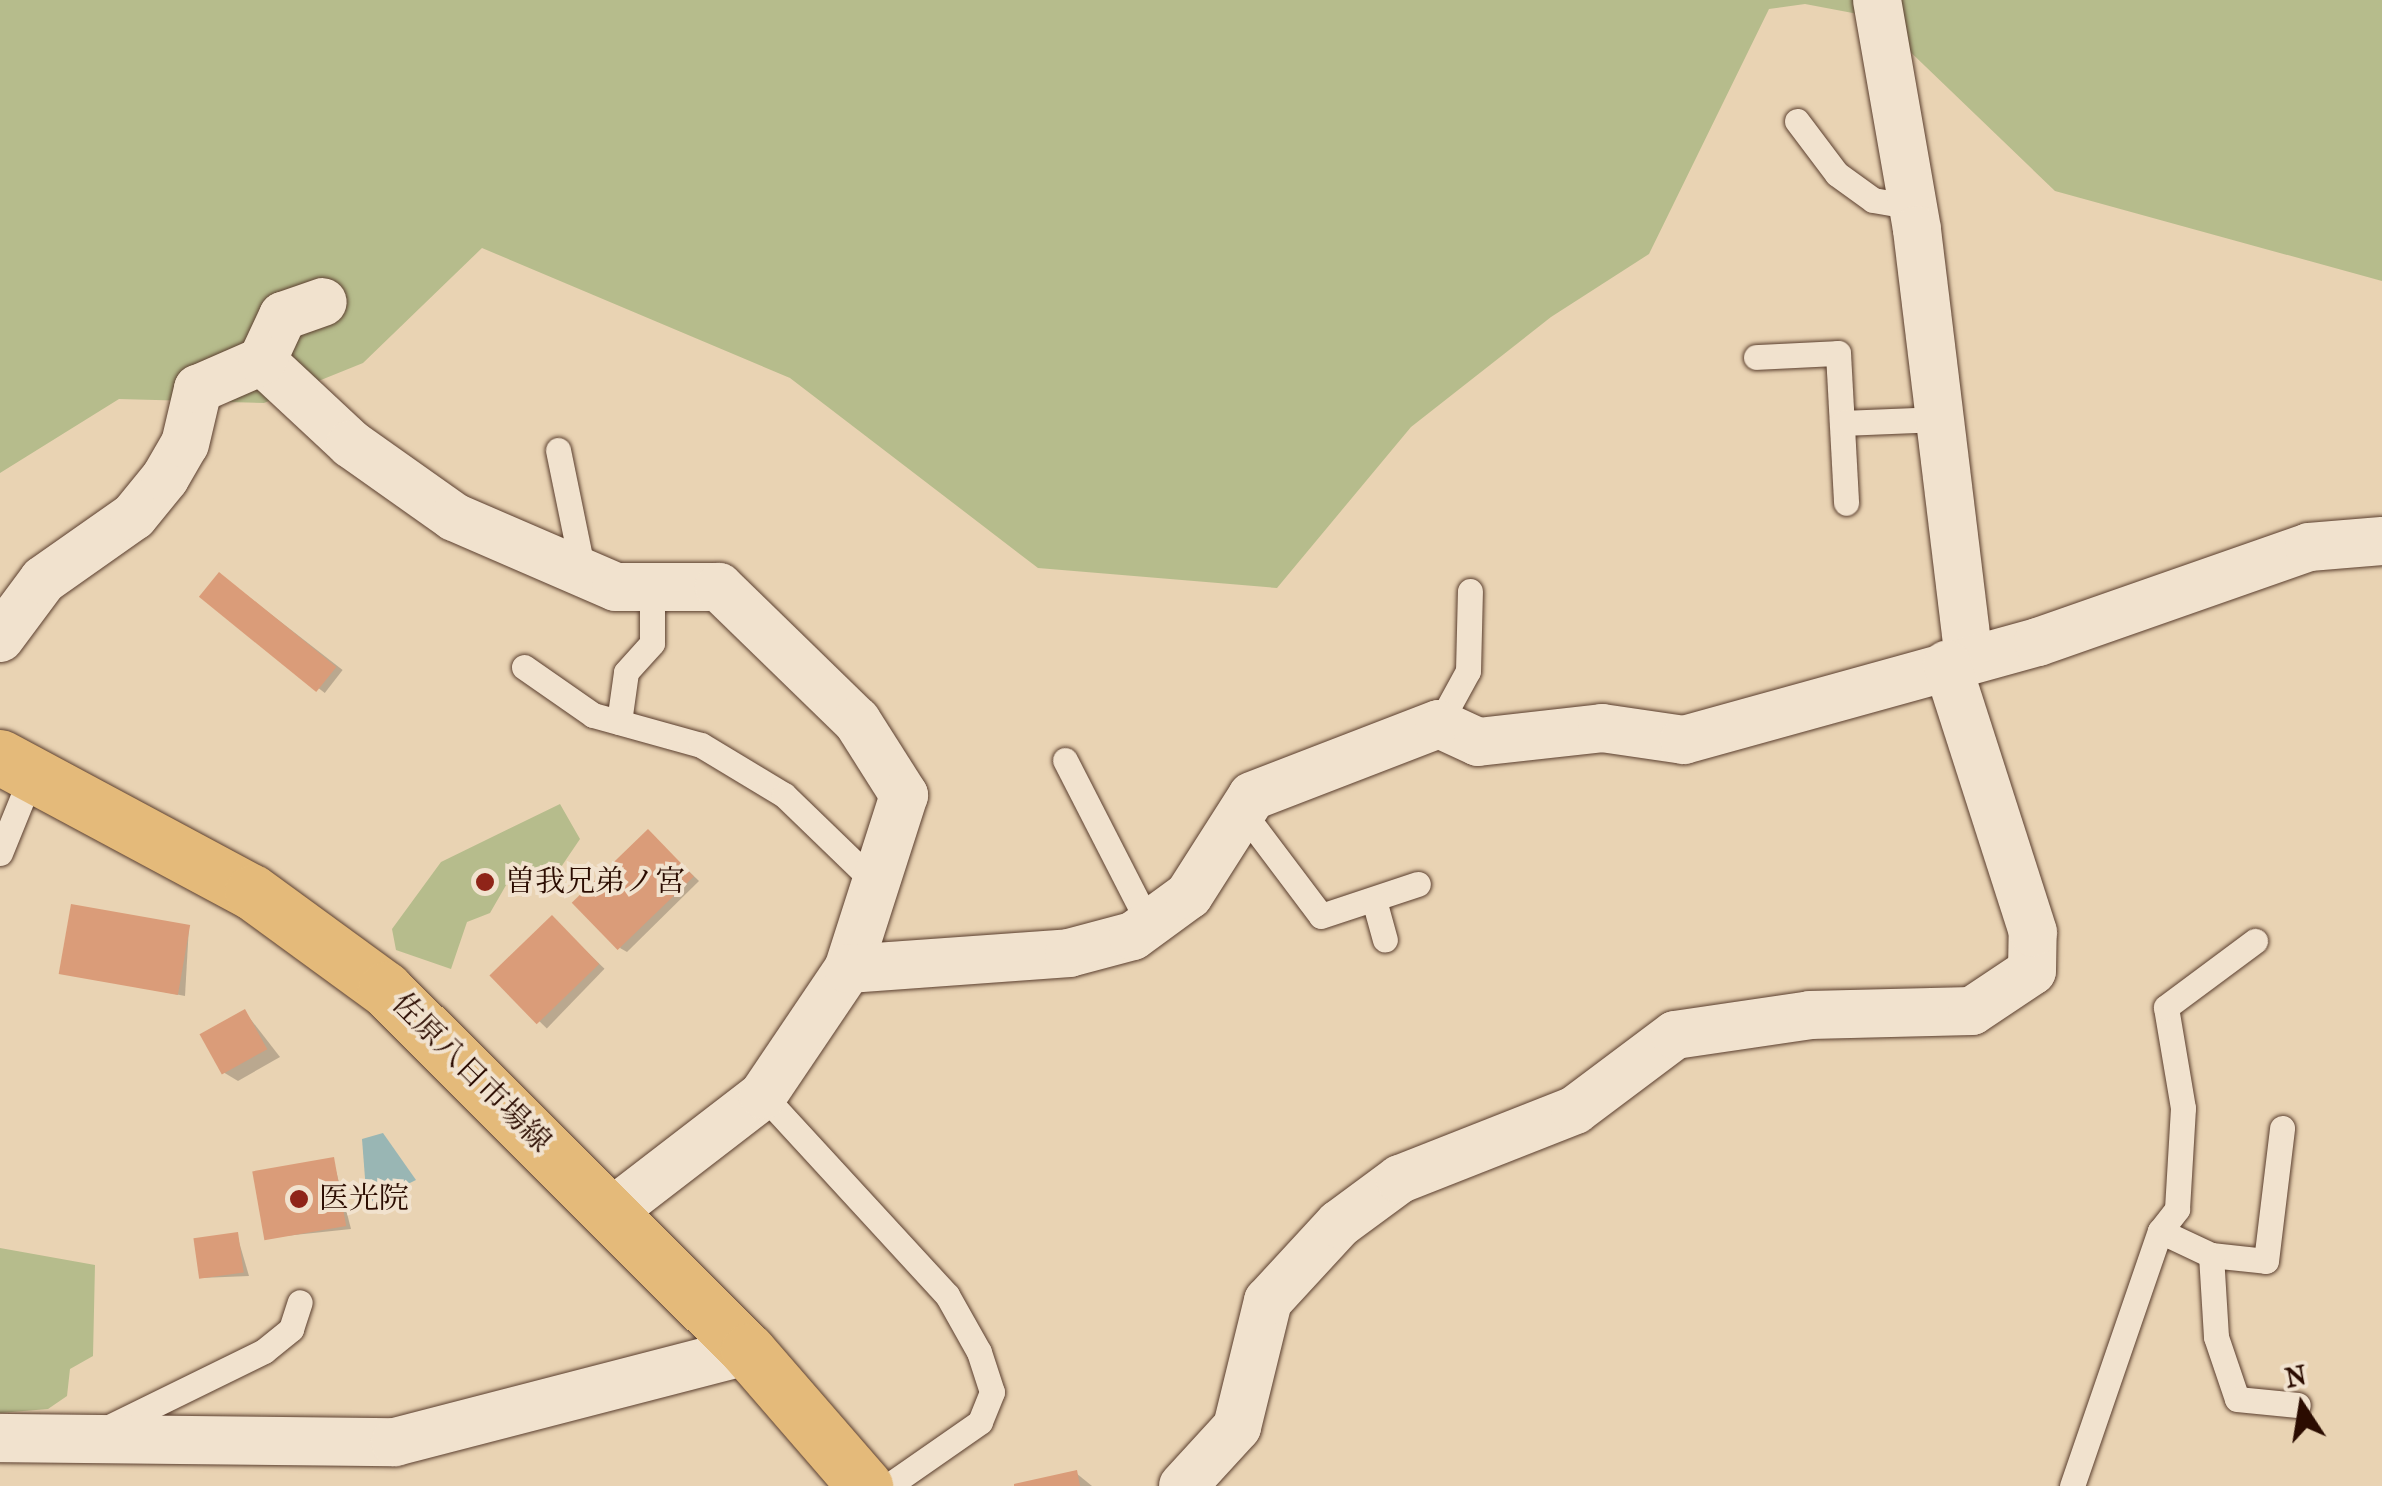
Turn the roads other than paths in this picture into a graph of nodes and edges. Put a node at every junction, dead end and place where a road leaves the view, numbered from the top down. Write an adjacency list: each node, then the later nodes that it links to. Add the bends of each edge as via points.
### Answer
1 (1877, 0): 3 (street)
2 (1797, 121): 3 (lane, via 1837,174 1872,200)
3 (1913, 207): 7 (street)
4 (323, 302): 6 (street, via 284,316)
5 (1756, 358): 8 (lane, via 1838,353)
6 (262, 361): 12 (street, via 393,478 454,517); 15 (street, via 198,390 185,444 144,503 43,580)
7 (1940, 419): 8 (lane); 16 (street)
8 (1842, 423): 10 (lane)
9 (558, 450): 12 (lane)
10 (1846, 503)
11 (2382, 540): 16 (street, via 2310,547)
12 (584, 577): 13 (street)
13 (652, 588): 18 (lane, via 652,643 626,672); 24 (street, via 720,586 885,756 904,795 898,838)
14 (1470, 591): 19 (lane, via 1468,671)
15 (0, 638)
16 (1958, 661): 19 (street, via 1684,740 1602,728 1478,742); 43 (street, via 2033,932 2032,970 1972,1011 1810,1015 1676,1036 1575,1110 1400,1179 1339,1224 1268,1301 1237,1426)
17 (524, 667): 18 (lane, via 593,715)
18 (619, 722): 24 (lane, via 700,745 784,796)
19 (1439, 724): 22 (street, via 1252,796)
20 (1065, 760): 27 (lane)
21 (16, 765): 23 (lane); 33 (main road, 佐原八日市場線, via 323,937 458,1056)
22 (1242, 812): 26 (lane, via 1321,916); 27 (street, via 1188,895)
23 (0, 853)
24 (874, 882): 30 (street)
25 (1418, 884): 26 (lane)
26 (1374, 900): 28 (lane)
27 (1149, 924): 30 (street, via 1069,953)
28 (1385, 940)
29 (2254, 941): 34 (lane, via 2166,1006 2183,1108 2177,1209)
30 (848, 969): 31 (street)
31 (763, 1096): 33 (street); 42 (lane, via 947,1295 980,1352 992,1392 980,1422)
32 (2282, 1128): 35 (lane, via 2266,1260)
33 (610, 1213): 37 (main road, 佐原八日市場線)
34 (2160, 1231): 35 (lane); 44 (lane)
35 (2211, 1255): 38 (lane, via 2216,1337 2237,1399)
36 (300, 1302): 39 (lane, via 291,1329 264,1351)
37 (748, 1351): 39 (street, via 395,1442); 41 (main road, 佐原八日市場線)
38 (2298, 1405)
39 (95, 1435): 40 (street)
40 (0, 1438)
41 (865, 1486)
42 (888, 1486)
43 (1183, 1486)
44 (2072, 1486)

